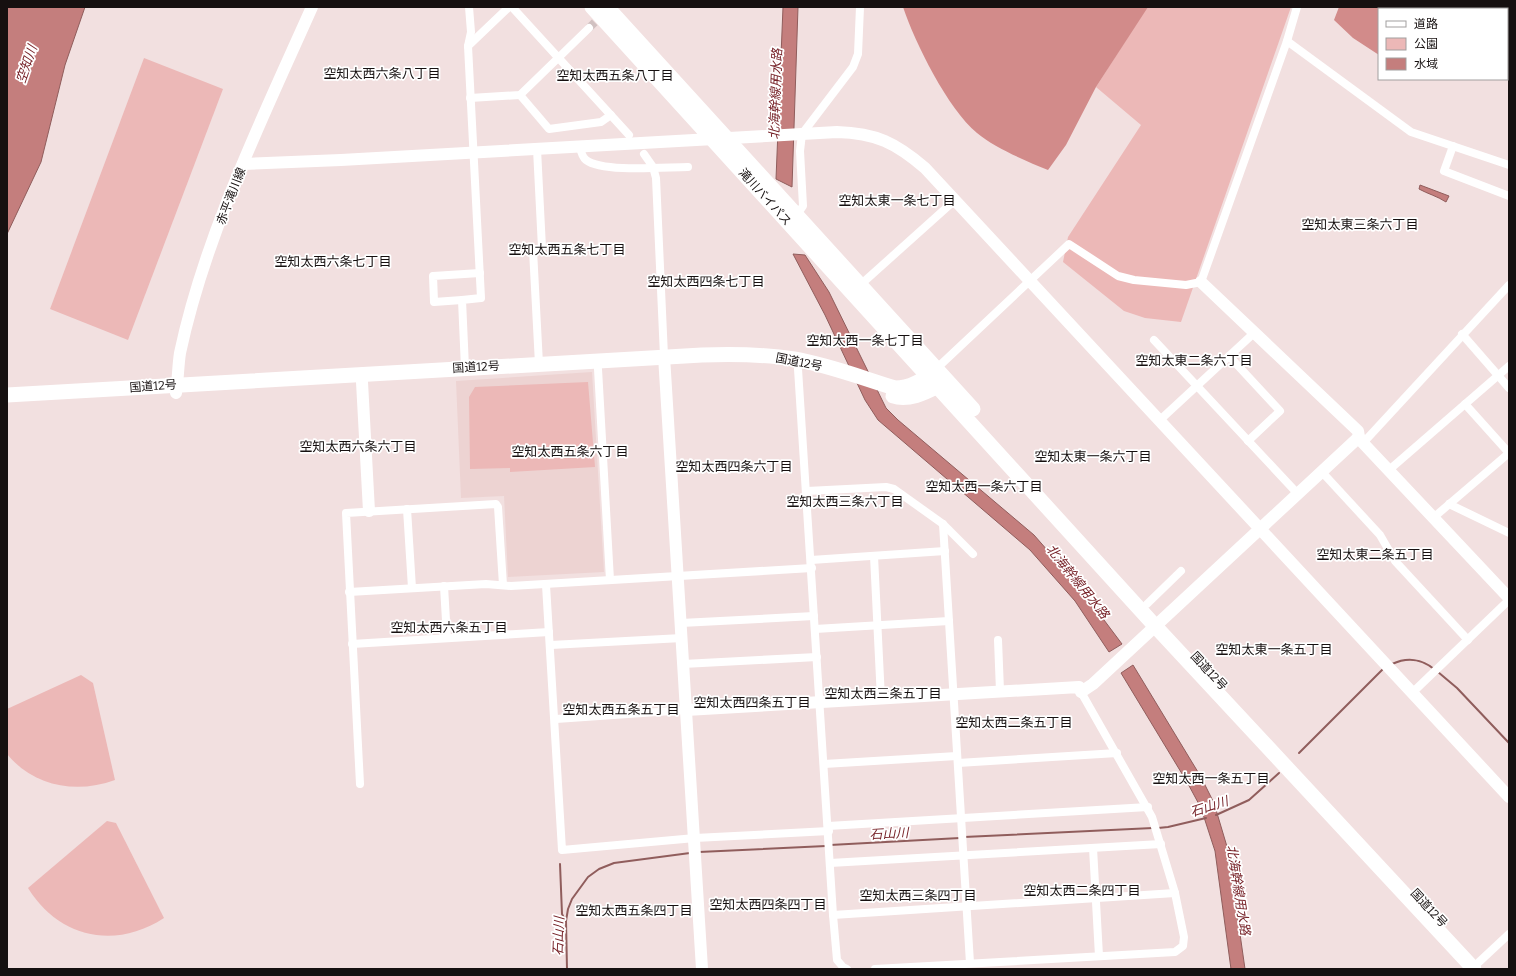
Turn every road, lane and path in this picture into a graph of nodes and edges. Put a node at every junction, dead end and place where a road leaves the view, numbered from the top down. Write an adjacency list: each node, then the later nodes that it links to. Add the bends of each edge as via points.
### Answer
1 (312, 7): 24 (street, 赤平滝川線)
2 (469, 7): 11 (street)
3 (509, 7): 11 (street)
4 (512, 7): 12 (street)
5 (592, 7): 18 (highway, 滝川バイパス)
6 (607, 7): 18 (highway, 滝川バイパス)
7 (860, 7): 16 (street, via 858,54 853,67)
8 (1297, 7): 10 (street)
9 (589, 28): 12 (street)
10 (1287, 41): 19 (street, via 1411,132); 33 (street)
11 (468, 46): 14 (street)
12 (557, 56): 13 (street); 15 (street)
13 (520, 95): 14 (street); 15 (street, via 549,129 601,122)
14 (470, 98): 22 (street)
15 (611, 115): 17 (street)
16 (799, 134): 18 (street); 29 (street, via 857,133 888,141 908,153); 30 (street, via 803,206)
17 (629, 135)
18 (719, 139): 20 (street); 30 (highway, 滝川バイパス); 35 (highway, 滝川バイパス)
19 (1453, 146): 25 (street); 28 (street, via 1444,171)
20 (580, 147): 21 (street); 26 (street, via 581,154 587,161 595,164 621,168)
21 (537, 149): 22 (street); 42 (street, via 542,248 534,250)
22 (473, 153): 24 (street); 31 (street)
23 (644, 154): 26 (street)
24 (243, 164): 53 (street, 赤平滝川線, via 207,260)
25 (1509, 165)
26 (653, 167): 27 (street); 41 (street, via 656,178)
27 (688, 167)
28 (1509, 196)
29 (955, 200): 32 (street); 35 (street)
30 (796, 216): 35 (highway, 滝川バイパス)
31 (480, 273): 36 (street, via 481,298); 36 (street, via 433,276 434,302)
32 (1030, 281): 33 (street, via 1069,244 1118,276 1186,285); 49 (street); 57 (street)
33 (1201, 282): 37 (street)
34 (1509, 285): 38 (street)
35 (856, 289): 49 (highway, 滝川バイパス)
36 (462, 300): 44 (street)
37 (1254, 333): 40 (street); 58 (street, via 1358,431)
38 (1462, 334): 47 (street); 58 (street)
39 (1154, 340): 51 (street)
40 (1229, 356): 51 (street); 59 (street, via 1280,411)
41 (665, 360): 42 (highway, 国道12号); 45 (highway, 国道12号); 46 (highway, 国道12号, via 738,362); 48 (highway, 国道12号, via 737,354 765,356 795,359); 77 (street)
42 (539, 364): 44 (highway, 国道12号)
43 (1509, 366): 47 (street)
44 (465, 368): 53 (highway, 国道12号)
45 (598, 369): 50 (highway, 国道12号); 78 (street)
46 (798, 369): 48 (highway, 国道12号); 63 (street)
47 (1497, 375): 52 (street); 56 (street)
48 (847, 376): 49 (highway, 国道12号, via 886,389 896,397 909,397 927,392)
49 (934, 377): 85 (highway, 国道12号); 89 (highway, 国道12号)
50 (362, 382): 53 (highway, 国道12号); 67 (street)
51 (1197, 386): 57 (street); 59 (street)
52 (1509, 388)
53 (169, 389): 54 (highway, 国道12号); 55 (highway, 国道12号)
54 (7, 395)
55 (7, 403)
56 (1464, 404): 60 (street); 61 (street)
57 (1160, 420): 70 (street)
58 (1361, 440): 61 (street); 62 (street)
59 (1248, 441): 64 (street)
60 (1509, 453): 65 (street)
61 (1389, 470): 68 (street)
62 (1321, 471): 64 (street); 96 (street, via 1380,535 1395,562)
63 (807, 491): 69 (street, via 886,487 894,489); 75 (street)
64 (1297, 493): 70 (street)
65 (1449, 504): 68 (street); 71 (street)
66 (407, 509): 67 (street); 79 (street, via 496,504); 82 (street)
67 (369, 511): 83 (street, via 346,513)
68 (1433, 518): 84 (street)
69 (943, 524): 72 (street); 73 (street)
70 (1260, 528): 89 (street); 103 (street)
71 (1509, 533)
72 (945, 552): 74 (street); 87 (street)
73 (973, 554)
74 (874, 556): 75 (street); 90 (street)
75 (812, 564): 77 (street); 86 (street)
76 (1181, 571): 85 (street)
77 (678, 577): 78 (street); 88 (street)
78 (610, 580): 80 (street)
79 (503, 585): 80 (street); 81 (street)
80 (546, 585): 92 (street)
81 (444, 586): 82 (street); 93 (street)
82 (412, 588): 83 (street)
83 (349, 592): 97 (street)
84 (1509, 599): 96 (street)
85 (1147, 604): 89 (highway, 国道12号)
86 (814, 616): 88 (street); 91 (street)
87 (949, 621): 90 (street); 104 (street)
88 (681, 623): 94 (street)
89 (1159, 624): 102 (street); 129 (highway, 国道12号)
90 (877, 626): 91 (street); 105 (street)
91 (815, 629): 99 (street)
92 (549, 632): 93 (street); 98 (street)
93 (447, 638): 97 (street)
94 (682, 638): 98 (street); 100 (street)
95 (998, 640): 101 (street)
96 (1468, 640): 103 (street)
97 (352, 644): 112 (street)
98 (551, 645): 108 (street)
99 (817, 657): 100 (street); 106 (street)
100 (684, 664): 107 (street)
101 (1000, 691): 102 (street, via 1079,687); 104 (street)
102 (1081, 692): 109 (street)
103 (1412, 693): 113 (street)
104 (954, 694): 105 (street); 110 (street)
105 (881, 699): 106 (street)
106 (820, 704): 107 (street); 111 (street)
107 (686, 710): 108 (street); 117 (street)
108 (556, 719): 117 (street, via 562,850)
109 (1117, 753): 110 (street); 114 (street)
110 (958, 760): 111 (street); 115 (street)
111 (824, 764): 116 (street)
112 (360, 784)
113 (1509, 797)
114 (1148, 807): 115 (street); 118 (street)
115 (961, 820): 116 (street); 120 (street)
116 (829, 832): 117 (street); 121 (street)
117 (695, 843): 130 (street)
118 (1161, 844): 119 (street); 122 (street)
119 (1093, 848): 120 (street); 123 (street)
120 (964, 855): 121 (street); 124 (street)
121 (830, 863): 125 (street)
122 (1175, 893): 123 (street); 127 (street, via 1184,937 1182,946 1175,952)
123 (1097, 899): 124 (street); 127 (street)
124 (966, 907): 125 (street); 128 (street)
125 (833, 915): 131 (street, via 837,960)
126 (1509, 934): 129 (street)
127 (1099, 956): 128 (street)
128 (970, 963): 132 (street)
129 (1479, 967)
130 (702, 969)
131 (847, 969)
132 (876, 969)

